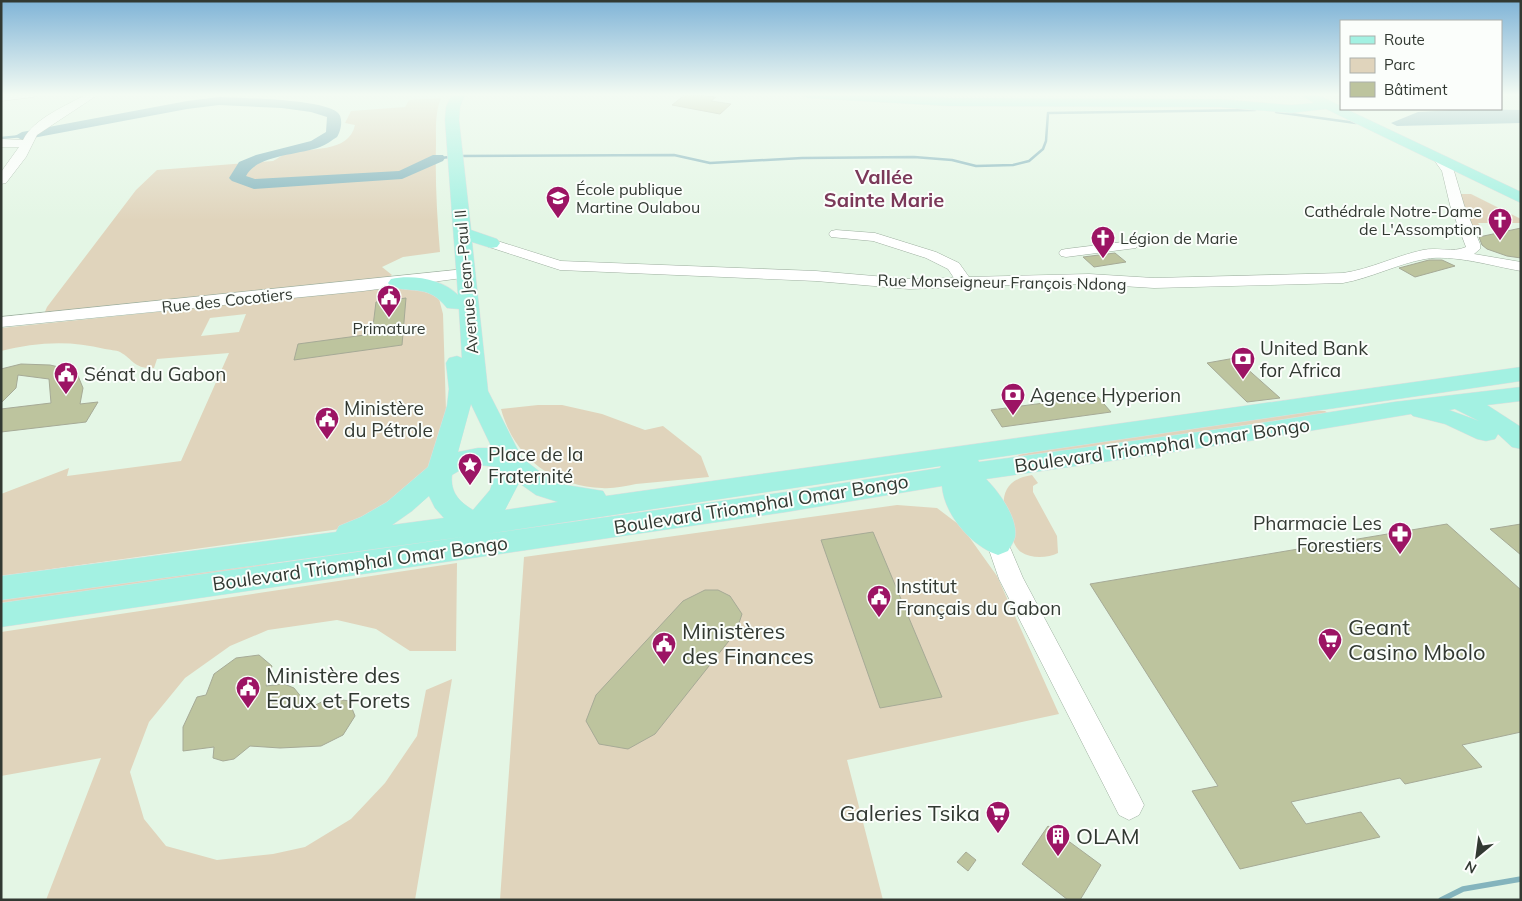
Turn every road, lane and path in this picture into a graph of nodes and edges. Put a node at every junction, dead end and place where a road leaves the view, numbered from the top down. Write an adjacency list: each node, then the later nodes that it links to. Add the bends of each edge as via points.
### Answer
1 (32, 136): 7 (street)
2 (449, 136): 9 (main road, Avenue Jean-Paul II)
3 (451, 136): 9 (main road, Avenue Jean-Paul II)
4 (1393, 136): 10 (main road)
5 (1397, 136): 11 (main road)
6 (1399, 136): 11 (main road)
7 (29, 139): 8 (street); 14 (street, via 20,157)
8 (1, 143)
9 (451, 157): 18 (main road, Avenue Jean-Paul II); 23 (main road, Avenue Jean-Paul II)
10 (1440, 160): 12 (main road); 13 (street)
11 (1457, 161): 15 (main road)
12 (1470, 174): 13 (street, via 1458,172); 16 (main road)
13 (1449, 175): 21 (street, Rue Monseigneur François Ndong, via 1473,249)
14 (1, 180)
15 (1521, 192)
16 (1521, 198)
17 (836, 234): 26 (street, via 875,237 931,255 954,266)
18 (463, 242): 19 (main road); 23 (main road, Avenue Jean-Paul II)
19 (491, 242): 26 (street, Rue Monseigneur François Ndong, via 560,265 816,276 908,284)
20 (1131, 245): 24 (street, via 1066,253)
21 (1440, 254): 22 (street); 24 (street, Rue Monseigneur François Ndong, via 1426,254 1357,277 1343,278 1154,283)
22 (1521, 267)
23 (459, 275): 25 (street, Rue des Cocotiers); 27 (main road, Avenue Jean-Paul II); 38 (main road, Avenue Jean-Paul II, via 476,391)
24 (1089, 279): 26 (street, Rue Monseigneur François Ndong)
25 (398, 283): 27 (main road, via 433,286 444,292); 28 (street, Rue des Cocotiers)
26 (965, 283)
27 (454, 304): 40 (main road, Avenue Jean-Paul II, via 460,392 454,427)
28 (1, 322)
29 (1521, 374): 33 (main road, Boulevard Triomphal Omar Bongo)
30 (1521, 380): 32 (main road, via 1464,391)
31 (1521, 394): 32 (main road, Boulevard Triomphal Omar Bongo); 35 (main road, via 1502,404 1500,413)
32 (1456, 402): 33 (main road, via 1436,396 1417,396 1332,407); 34 (main road, Boulevard Triomphal Omar Bongo); 35 (main road, via 1462,412)
33 (1287, 407): 36 (main road, Boulevard Triomphal Omar Bongo)
34 (1394, 410): 35 (main road, via 1438,414); 39 (main road, Boulevard Triomphal Omar Bongo)
35 (1504, 434): 37 (main road)
36 (1089, 436): 41 (main road, via 974,460); 42 (main road, Boulevard Triomphal Omar Bongo)
37 (1521, 454)
38 (511, 462): 40 (main road, via 480,456); 44 (main road, via 542,486 564,494 596,498); 47 (main road, via 503,490)
39 (1039, 464): 41 (main road, Boulevard Triomphal Omar Bongo); 45 (main road, via 1007,476)
40 (440, 469): 47 (main road, via 438,482 442,496 452,509); 49 (main road, via 384,517 354,531)
41 (958, 474): 42 (main road, via 928,467 855,476); 43 (main road, Boulevard Triomphal Omar Bongo); 45 (main road, via 955,487)
42 (803, 476): 44 (main road, Boulevard Triomphal Omar Bongo)
43 (891, 484): 45 (main road, via 928,488); 46 (main road, Boulevard Triomphal Omar Bongo)
44 (659, 496): 47 (main road, Boulevard Triomphal Omar Bongo)
45 (979, 509): 48 (main road, via 982,534)
46 (702, 514): 47 (main road, via 650,514 511,531); 50 (main road, Boulevard Triomphal Omar Bongo)
47 (475, 524): 49 (main road, Boulevard Triomphal Omar Bongo); 50 (main road, via 440,540 294,563)
48 (998, 544): 53 (street, via 1011,579)
49 (300, 547): 51 (main road, Boulevard Triomphal Omar Bongo)
50 (227, 582): 52 (main road, Boulevard Triomphal Omar Bongo)
51 (1, 588)
52 (1, 614)
53 (1129, 804)

